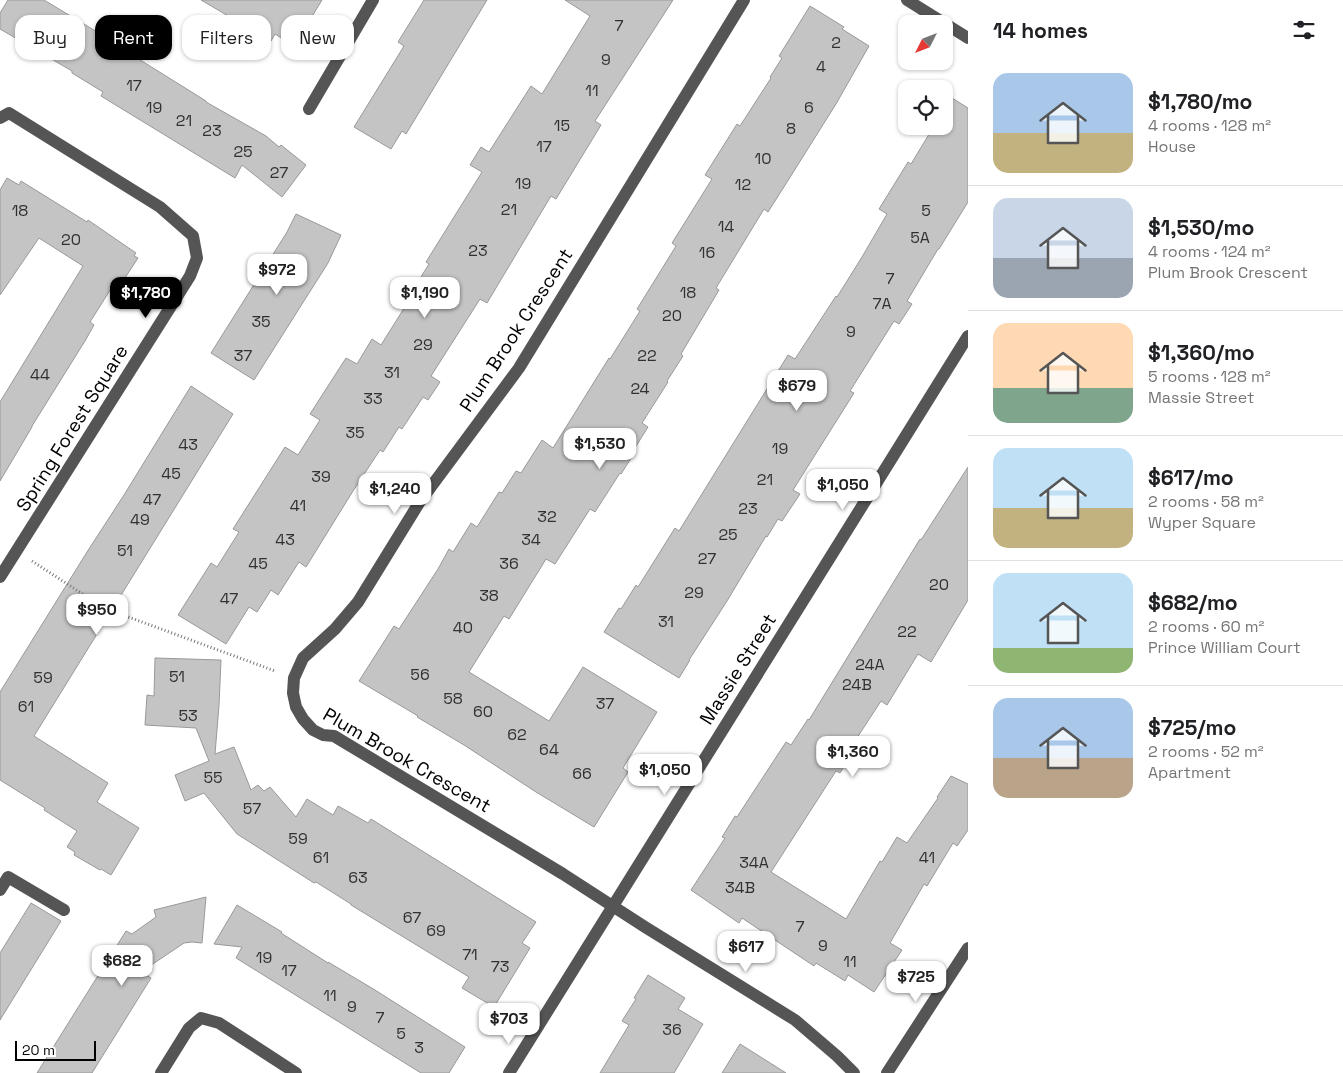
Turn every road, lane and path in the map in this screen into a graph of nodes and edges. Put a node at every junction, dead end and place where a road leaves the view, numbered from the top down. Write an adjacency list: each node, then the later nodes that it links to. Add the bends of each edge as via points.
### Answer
1 (373, 0): 5 (street)
2 (744, 0): 10 (street, Plum Brook Crescent, via 518,368 419,503 358,602 335,629 303,658)
3 (907, 0): 4 (street)
4 (968, 38)
5 (309, 108)
6 (0, 118): 8 (street, Spring Forest Square, via 9,114 160,206 193,236 197,258 190,276)
7 (968, 336): 12 (street, Massie Street)
8 (17, 551): 9 (street, Spring Forest Square); 10 (path, via 104,608)
9 (0, 577)
10 (294, 678): 12 (street, Plum Brook Crescent, via 296,707 313,730 334,736)
11 (0, 890): 13 (street, via 8,877)
12 (612, 906): 17 (street, Massie Street); 18 (street, Plum Brook Crescent, via 795,1020)
13 (64, 910)
14 (968, 948): 19 (street)
15 (161, 1073): 16 (street, via 189,1028 201,1018 219,1024)
16 (296, 1073)
17 (509, 1073)
18 (854, 1073)
19 (886, 1073)

